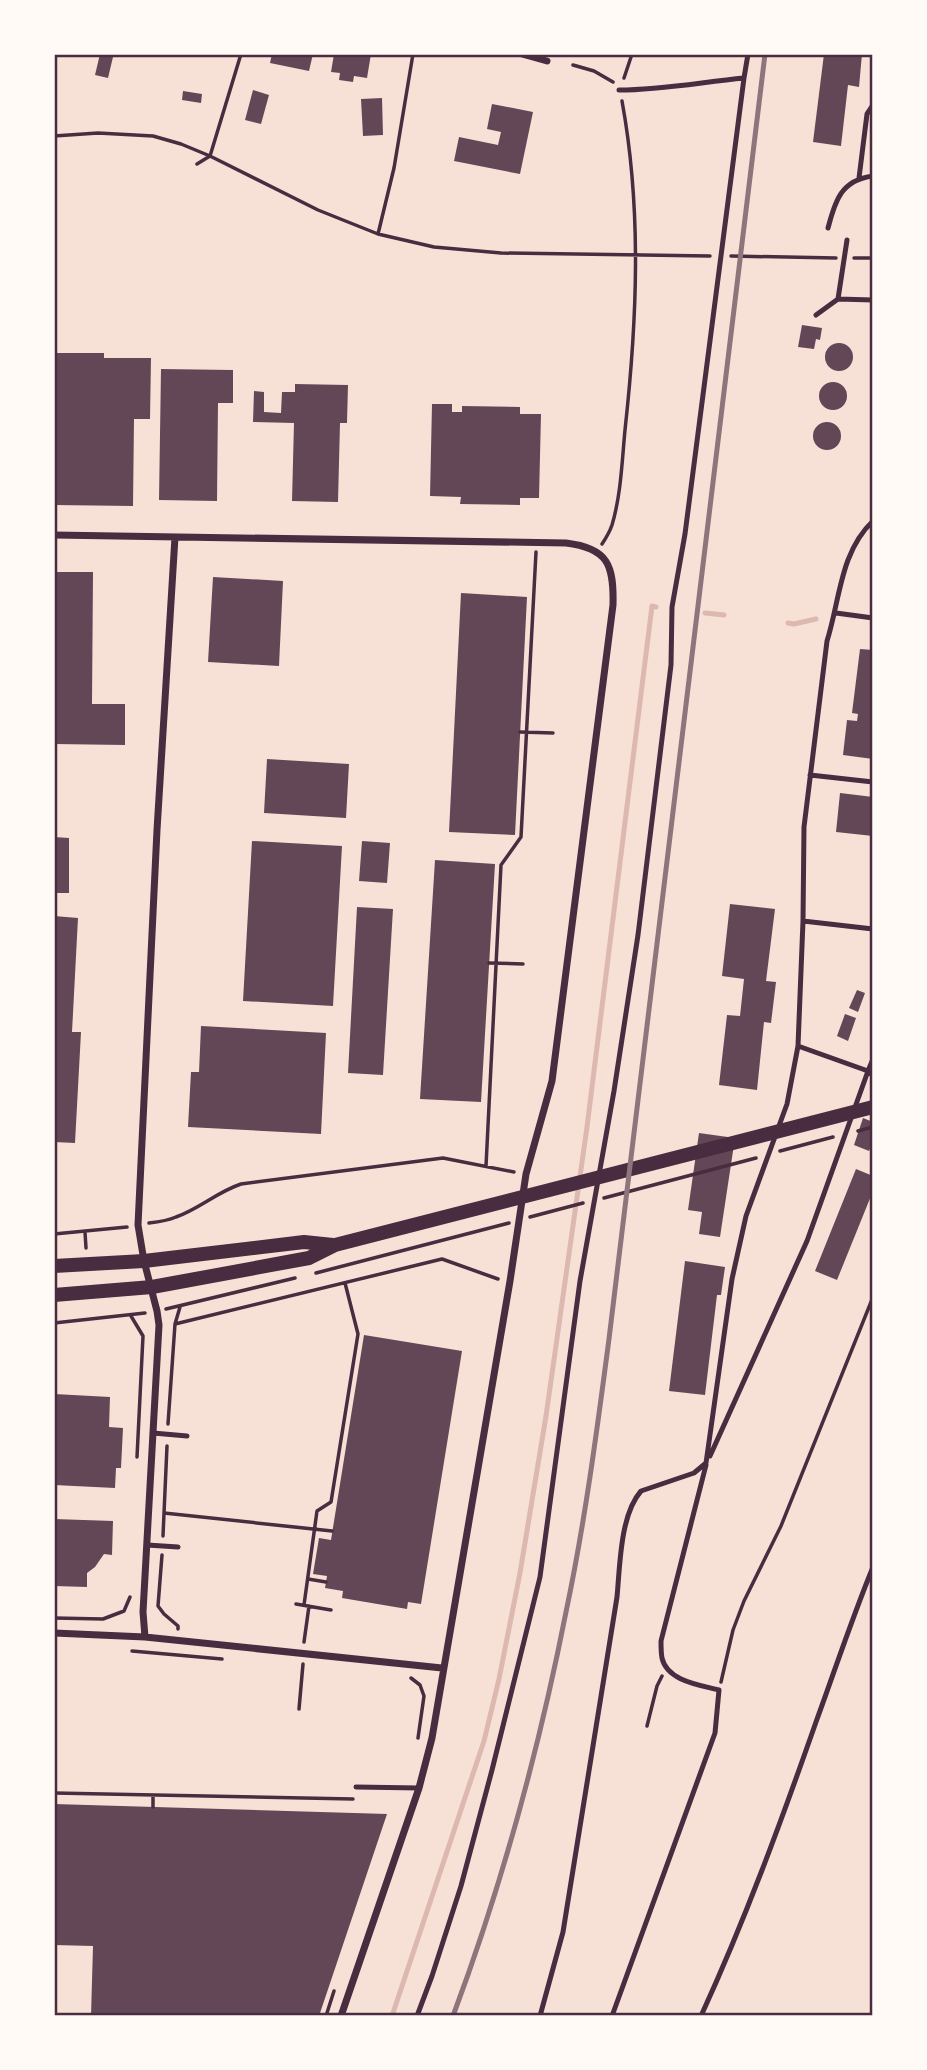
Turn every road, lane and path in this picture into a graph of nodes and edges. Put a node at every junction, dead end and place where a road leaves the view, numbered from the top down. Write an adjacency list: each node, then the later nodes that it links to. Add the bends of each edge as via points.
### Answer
1 (241, 54): 12 (path)
2 (413, 54): 17 (path)
3 (523, 54): 6 (street)
4 (632, 54): 9 (path)
5 (748, 54): 8 (lane)
6 (547, 61)
7 (573, 65): 9 (path, via 611,80)
8 (744, 78): 9 (lane); 106 (lane, via 672,607 671,664 638,935 580,1281 540,1577 461,1886)
9 (619, 90): 27 (path, via 630,163 637,283 619,488 612,527)
10 (873, 105): 15 (lane, via 867,114)
11 (54, 135): 12 (path, via 153,136)
12 (210, 156): 13 (path); 17 (path)
13 (197, 164)
14 (873, 176): 15 (lane)
15 (859, 178): 16 (lane, via 835,201)
16 (828, 228)
17 (378, 234): 19 (path, via 434,247 501,253)
18 (847, 240): 20 (lane)
19 (873, 258)
20 (838, 299): 21 (lane); 22 (lane)
21 (873, 300)
22 (816, 315)
23 (873, 521): 28 (lane, via 845,565)
24 (54, 535): 25 (street)
25 (175, 537): 26 (street); 50 (street, via 138,1225)
26 (536, 543): 27 (street, via 586,546); 31 (path)
27 (598, 552): 45 (street, via 614,579 613,605 552,1081)
28 (836, 613): 29 (lane); 33 (lane, via 827,640)
29 (873, 618)
30 (520, 732): 31 (path)
31 (526, 732): 32 (path); 38 (path, via 521,837 501,865)
32 (553, 733)
33 (810, 775): 34 (lane); 35 (lane, via 804,827)
34 (873, 782)
35 (803, 921): 36 (lane); 40 (lane)
36 (873, 929)
37 (489, 963): 38 (path)
38 (496, 963): 39 (path); 44 (path)
39 (523, 964)
40 (798, 1046): 42 (lane); 68 (lane, via 787,1104 746,1216 732,1279)
41 (873, 1059): 42 (lane)
42 (870, 1073): 68 (lane, via 807,1241)
43 (873, 1107): 49 (main road)
44 (486, 1166): 45 (path); 46 (path, via 443,1158 241,1184 174,1219)
45 (526, 1174): 53 (street)
46 (153, 1223)
47 (126, 1227): 48 (path)
48 (54, 1234)
49 (335, 1245): 50 (main road, via 304,1242); 55 (main road, via 309,1258)
50 (144, 1261): 51 (main road); 55 (street)
51 (54, 1266)
52 (331, 1270): 58 (path)
53 (510, 1281): 54 (path, via 442,1259); 91 (street)
54 (345, 1283): 63 (path); 70 (path, via 358,1334 331,1502 317,1511)
55 (152, 1287): 56 (main road); 64 (street, via 159,1325)
56 (54, 1295)
57 (873, 1297): 94 (path, via 789,1506 744,1601)
58 (180, 1307): 59 (path); 63 (path)
59 (173, 1308)
60 (140, 1314): 61 (path)
61 (131, 1315): 62 (path); 67 (path, via 143,1336)
62 (54, 1323)
63 (176, 1324): 65 (path)
64 (153, 1433): 65 (lane); 72 (street)
65 (167, 1434): 66 (lane); 69 (path)
66 (187, 1436)
67 (137, 1459)
68 (706, 1463): 92 (lane, via 661,1641); 107 (lane, via 694,1474 641,1491 629,1509 563,1932)
69 (164, 1513): 70 (path); 73 (path)
70 (314, 1528): 71 (path); 76 (path)
71 (332, 1531)
72 (147, 1545): 73 (lane); 83 (street)
73 (163, 1546): 74 (lane); 84 (path, via 158,1606)
74 (178, 1547)
75 (873, 1567): 109 (lane, via 754,1891)
76 (308, 1579): 77 (path); 80 (path)
77 (326, 1582)
78 (131, 1597): 82 (path)
79 (296, 1604): 80 (path)
80 (304, 1605): 81 (path)
81 (331, 1610)
82 (124, 1611): 83 (path); 85 (path, via 103,1619)
83 (143, 1612): 84 (path); 88 (street)
84 (164, 1614): 86 (path)
85 (54, 1618)
86 (178, 1626)
87 (54, 1633): 88 (street)
88 (145, 1637): 91 (street)
89 (122, 1650): 90 (path)
90 (226, 1660)
91 (442, 1668): 98 (street)
92 (666, 1668): 94 (lane, via 683,1680); 95 (path)
93 (411, 1678): 96 (path, via 424,1696)
94 (719, 1690): 108 (lane, via 716,1733)
95 (647, 1726)
96 (417, 1741)
97 (356, 1787): 98 (lane)
98 (419, 1788): 105 (street)
99 (54, 1793): 100 (path)
100 (153, 1795): 101 (path); 102 (path)
101 (359, 1799)
102 (153, 1807)
103 (335, 1990): 104 (path)
104 (326, 2016)
105 (341, 2016)
106 (417, 2016)
107 (540, 2016)
108 (612, 2016)
109 (701, 2016)

